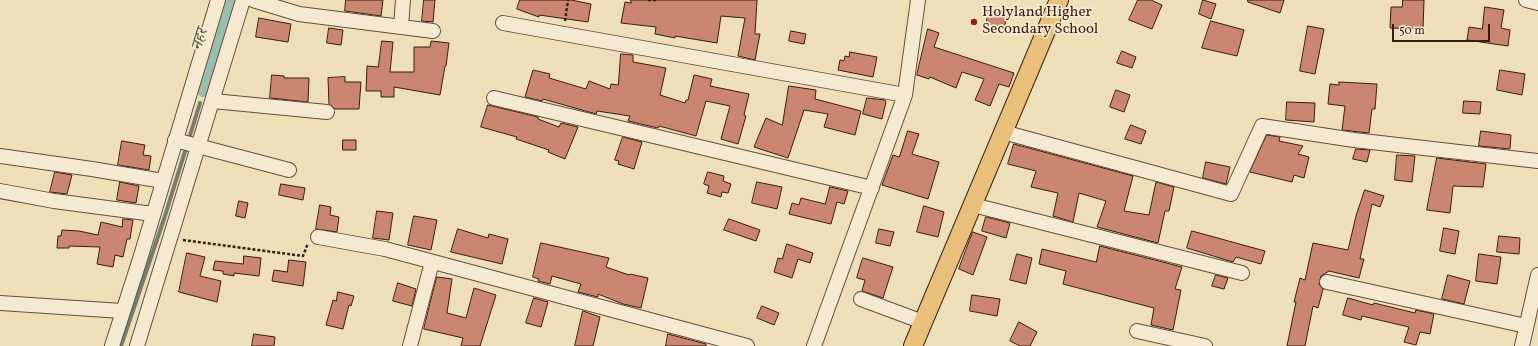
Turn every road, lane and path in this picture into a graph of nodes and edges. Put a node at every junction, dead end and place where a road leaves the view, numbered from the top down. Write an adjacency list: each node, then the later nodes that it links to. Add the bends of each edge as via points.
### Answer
1 (218, 0): 21 (street)
2 (243, 0): 18 (street)
3 (253, 0): 13 (street, via 299,14)
4 (403, 0): 13 (street)
5 (568, 0): 15 (path)
6 (648, 0): 7 (path)
7 (658, 0)
8 (918, 0): 16 (street)
9 (1059, 0): 20 (main road)
10 (1526, 0): 11 (street)
11 (1538, 3)
12 (503, 23): 15 (street)
13 (401, 27): 14 (street)
14 (433, 31)
15 (564, 34): 16 (street)
16 (905, 96): 27 (street)
17 (494, 98): 27 (street)
18 (212, 101): 19 (street); 22 (street)
19 (327, 112)
20 (1004, 132): 24 (street, via 1230,194 1262,126 1354,140); 29 (main road)
21 (175, 140): 22 (street); 26 (street)
22 (199, 145): 25 (street); 31 (street)
23 (0, 156): 26 (street)
24 (1538, 161)
25 (289, 170)
26 (162, 181): 30 (street)
27 (872, 188): 47 (street)
28 (0, 191): 30 (street)
29 (973, 205): 34 (street); 40 (main road)
30 (153, 214): 39 (street)
31 (175, 228): 32 (path, via 182,239 193,242 303,256 312,238); 44 (street)
32 (318, 237): 33 (street, via 385,249)
33 (432, 262): 45 (street); 46 (street)
34 (1242, 273)
35 (1538, 276): 41 (street)
36 (1327, 282): 41 (street)
37 (861, 299): 40 (street)
38 (0, 303): 39 (street)
39 (122, 311): 43 (street)
40 (924, 322): 48 (main road)
41 (1526, 326): 50 (street)
42 (1137, 331): 49 (street)
43 (112, 346)
44 (138, 346)
45 (410, 346)
46 (747, 346)
47 (814, 346)
48 (913, 346)
49 (1205, 346)
50 (1522, 346)

